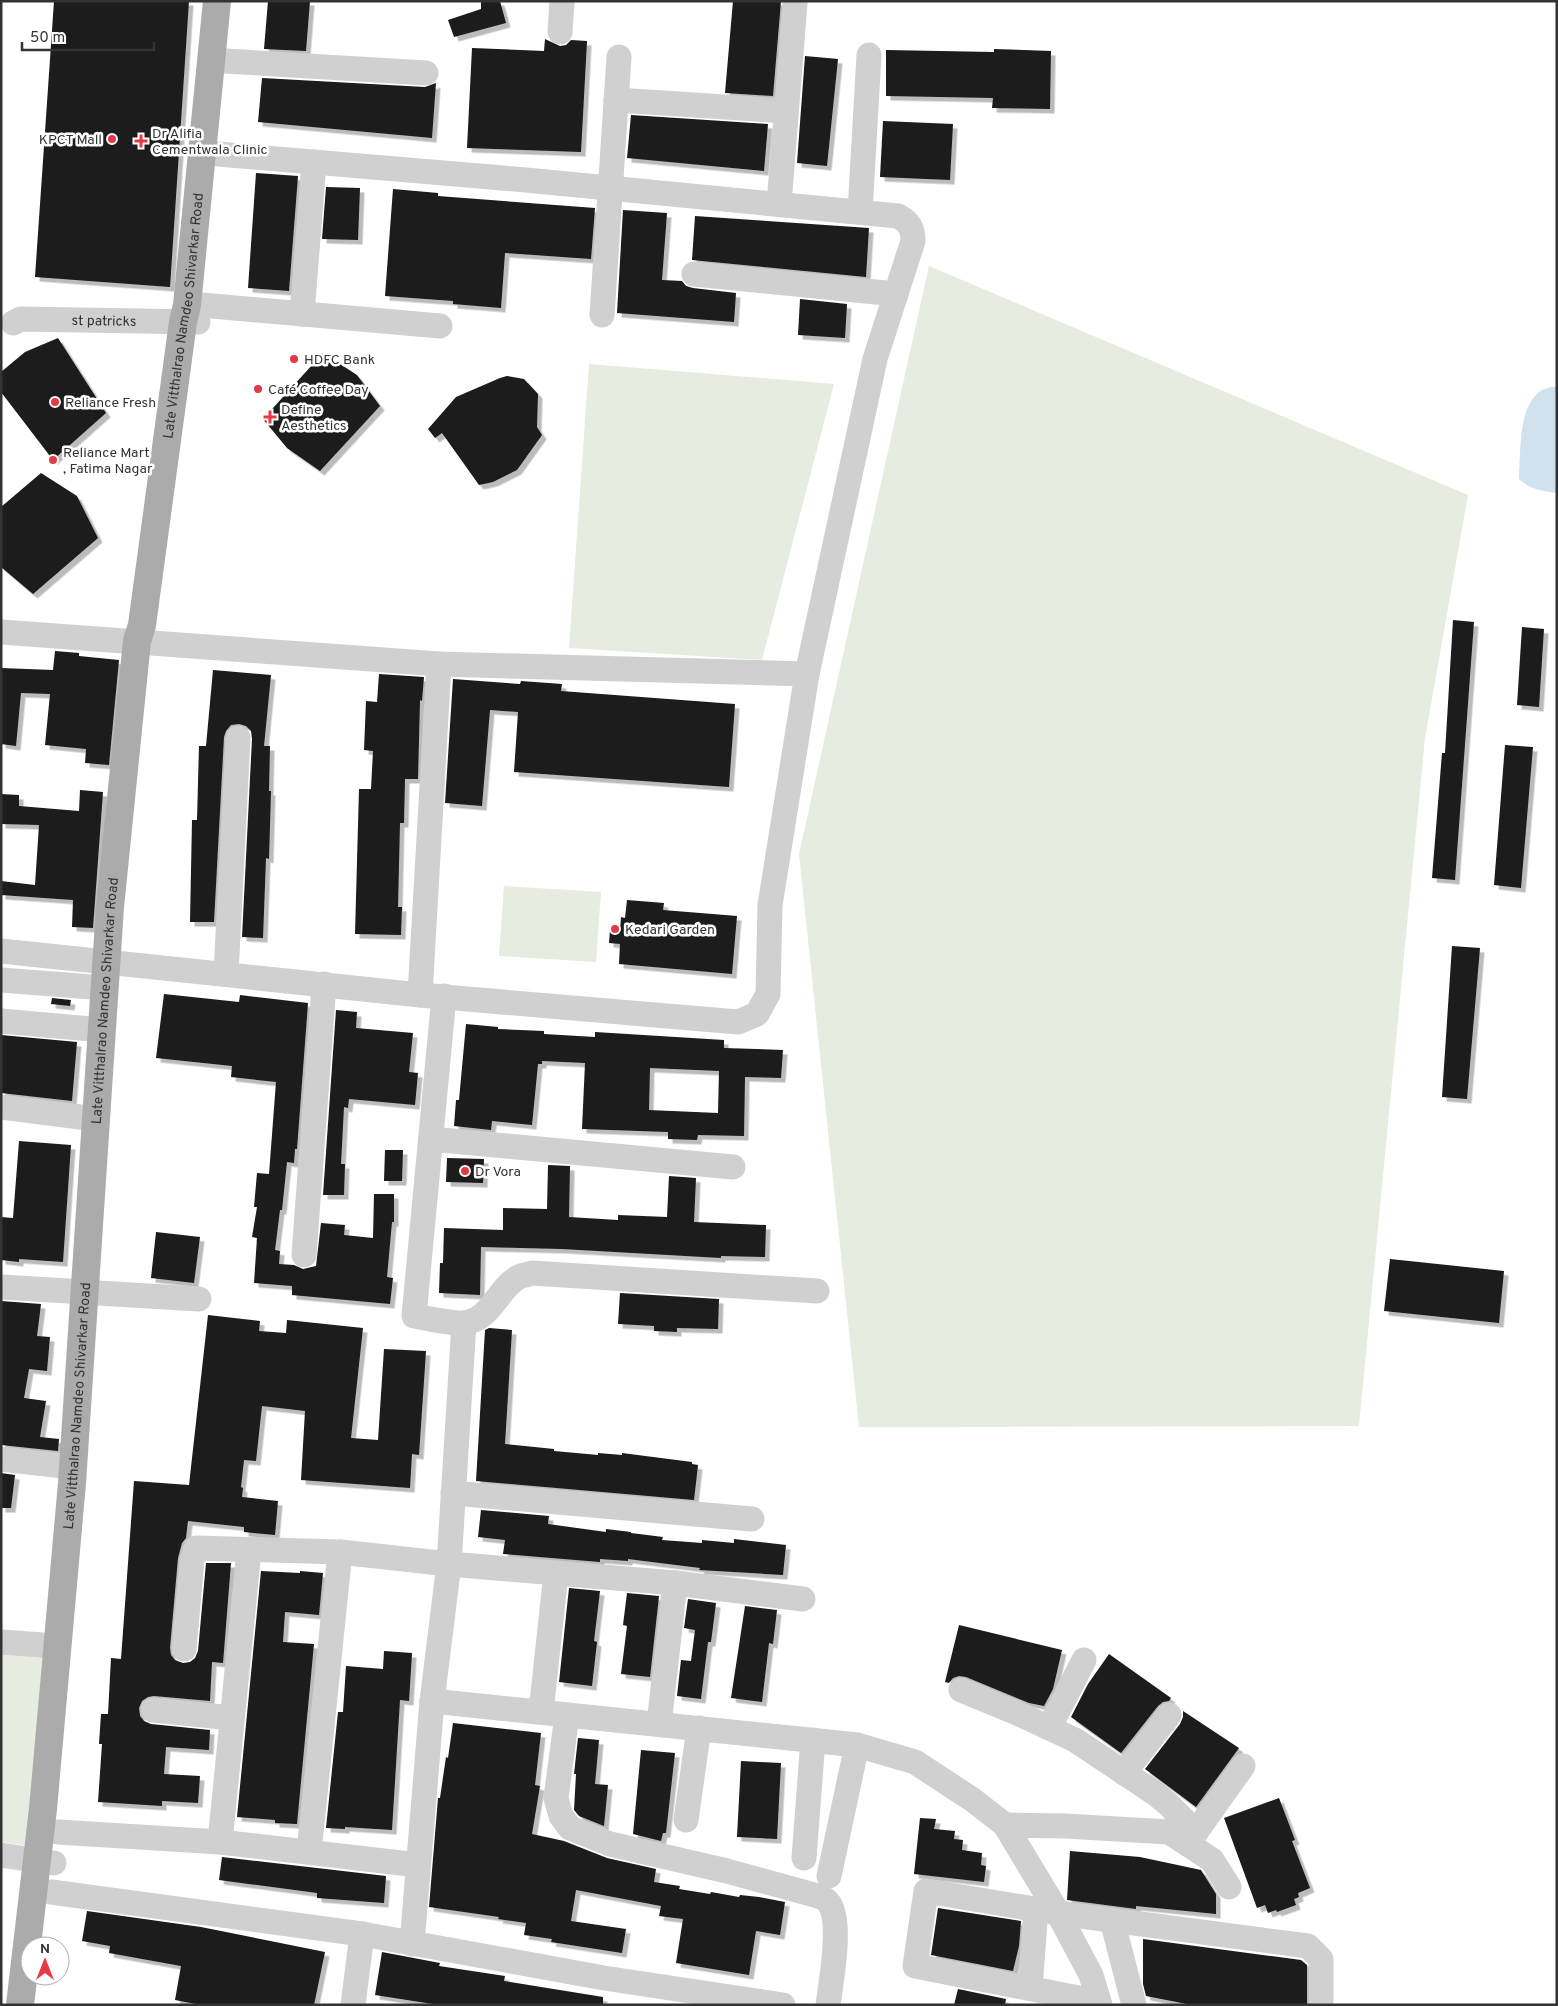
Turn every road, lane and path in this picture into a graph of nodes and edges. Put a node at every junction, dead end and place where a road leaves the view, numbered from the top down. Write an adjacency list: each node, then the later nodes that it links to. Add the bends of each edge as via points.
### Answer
1 (217, 1): 21 (main road, Late Vitthalrao Namdeo Shivarkar Road, via 187,305)
2 (234, 1): 8 (main road, Late Vitthalrao Namdeo Shivarkar Road)
3 (562, 1): 5 (street)
4 (795, 3): 11 (street)
5 (560, 32)
6 (869, 54): 16 (street)
7 (619, 57): 10 (street)
8 (225, 61): 9 (street); 12 (main road, Late Vitthalrao Namdeo Shivarkar Road)
9 (426, 73)
10 (616, 100): 11 (street); 14 (street)
11 (786, 111): 15 (street)
12 (218, 154): 13 (street); 21 (main road, Late Vitthalrao Namdeo Shivarkar Road)
13 (314, 162): 14 (street); 19 (street)
14 (611, 188): 15 (street); 20 (street)
15 (779, 204): 16 (street)
16 (860, 212): 18 (street, via 898,216 906,220 913,230 913,241)
17 (694, 274): 18 (street)
18 (896, 294): 27 (street, via 875,359)
19 (302, 314): 21 (street, st patricks); 23 (street, st patricks)
20 (602, 315)
21 (194, 316): 22 (street, st patricks, via 21,319); 25 (main road, Late Vitthalrao Namdeo Shivarkar Road)
22 (13, 322)
23 (440, 326)
24 (1, 632): 25 (street)
25 (142, 641): 26 (street); 30 (main road, Late Vitthalrao Namdeo Shivarkar Road)
26 (440, 664): 27 (street); 34 (street)
27 (807, 674): 34 (street, via 770,905 768,994 757,1014 738,1022)
28 (238, 738): 31 (street)
29 (1, 951): 30 (street)
30 (111, 971): 31 (street); 32 (street); 36 (main road, Late Vitthalrao Namdeo Shivarkar Road); 44 (main road, Late Vitthalrao Namdeo Shivarkar Road)
31 (226, 974): 33 (street)
32 (1, 980)
33 (324, 984): 34 (street); 41 (street)
34 (432, 996): 39 (street)
35 (1, 1021): 36 (street)
36 (102, 1030): 38 (main road, Late Vitthalrao Namdeo Shivarkar Road)
37 (1, 1107): 38 (street)
38 (96, 1119): 44 (main road, Late Vitthalrao Namdeo Shivarkar Road)
39 (431, 1139): 40 (street); 46 (street, via 414,1316)
40 (734, 1167)
41 (304, 1255)
42 (1, 1287): 44 (street)
43 (817, 1291): 46 (street, via 532,1274 517,1277 494,1305 481,1316)
44 (91, 1292): 45 (street); 48 (main road, Late Vitthalrao Namdeo Shivarkar Road); 77 (main road, Late Vitthalrao Namdeo Shivarkar Road)
45 (199, 1300)
46 (464, 1323): 49 (street)
47 (1, 1459): 48 (street)
48 (73, 1467): 58 (main road, Late Vitthalrao Namdeo Shivarkar Road)
49 (453, 1494): 50 (street); 53 (street)
50 (752, 1519)
51 (248, 1550): 52 (street); 59 (street, via 196,1548 192,1560); 67 (street)
52 (340, 1552): 53 (street); 81 (street)
53 (449, 1564): 54 (street); 62 (street)
54 (556, 1573): 55 (street); 64 (street)
55 (674, 1583): 56 (street); 68 (street)
56 (803, 1599)
57 (1, 1642): 58 (street)
58 (57, 1646): 84 (main road, Late Vitthalrao Namdeo Shivarkar Road, via 43,1809)
59 (184, 1649)
60 (1084, 1660): 70 (street)
61 (961, 1690): 70 (street)
62 (432, 1701): 64 (street); 85 (street)
63 (153, 1710): 67 (street)
64 (541, 1712): 65 (street)
65 (567, 1715): 68 (street); 101 (street, via 556,1798 561,1816 570,1828 610,1844 736,1874 828,1901 834,1915 836,1938)
66 (1170, 1715): 74 (street)
67 (232, 1718): 80 (street)
68 (659, 1724): 69 (street)
69 (699, 1728): 71 (street); 75 (street)
70 (1050, 1728): 74 (street, via 1075,1740)
71 (813, 1740): 72 (street); 83 (street)
72 (857, 1744): 76 (street, via 915,1762); 86 (street)
73 (1243, 1766): 79 (street)
74 (1124, 1773): 79 (street, via 1170,1805)
75 (686, 1820)
76 (1005, 1825): 78 (street); 89 (street)
77 (58, 1832): 80 (street); 84 (main road, Late Vitthalrao Namdeo Shivarkar Road)
78 (1169, 1832): 79 (street); 87 (street, via 1212,1860)
79 (1196, 1832)
80 (220, 1842): 81 (street)
81 (309, 1852): 85 (street)
82 (1, 1855): 84 (street)
83 (804, 1858)
84 (46, 1861): 88 (main road, Late Vitthalrao Namdeo Shivarkar Road); 97 (main road, Late Vitthalrao Namdeo Shivarkar Road)
85 (418, 1865): 93 (street)
86 (829, 1876)
87 (1229, 1887)
88 (51, 1892): 91 (street); 92 (main road, Late Vitthalrao Namdeo Shivarkar Road)
89 (1047, 1911): 90 (street); 95 (street); 95 (street, via 926,1890 916,1966); 96 (street, via 1091,1975)
90 (1112, 1920): 102 (street); 103 (street, via 1308,1946 1321,1959)
91 (362, 1934): 93 (street); 99 (street)
92 (44, 1936)
93 (412, 1944): 100 (street)
94 (38, 1986): 98 (main road)
95 (1030, 1988): 96 (street)
96 (1100, 2003)
97 (20, 2005)
98 (36, 2005)
99 (353, 2005)
100 (783, 2005)
101 (828, 2005)
102 (1134, 2005)
103 (1321, 2005)

